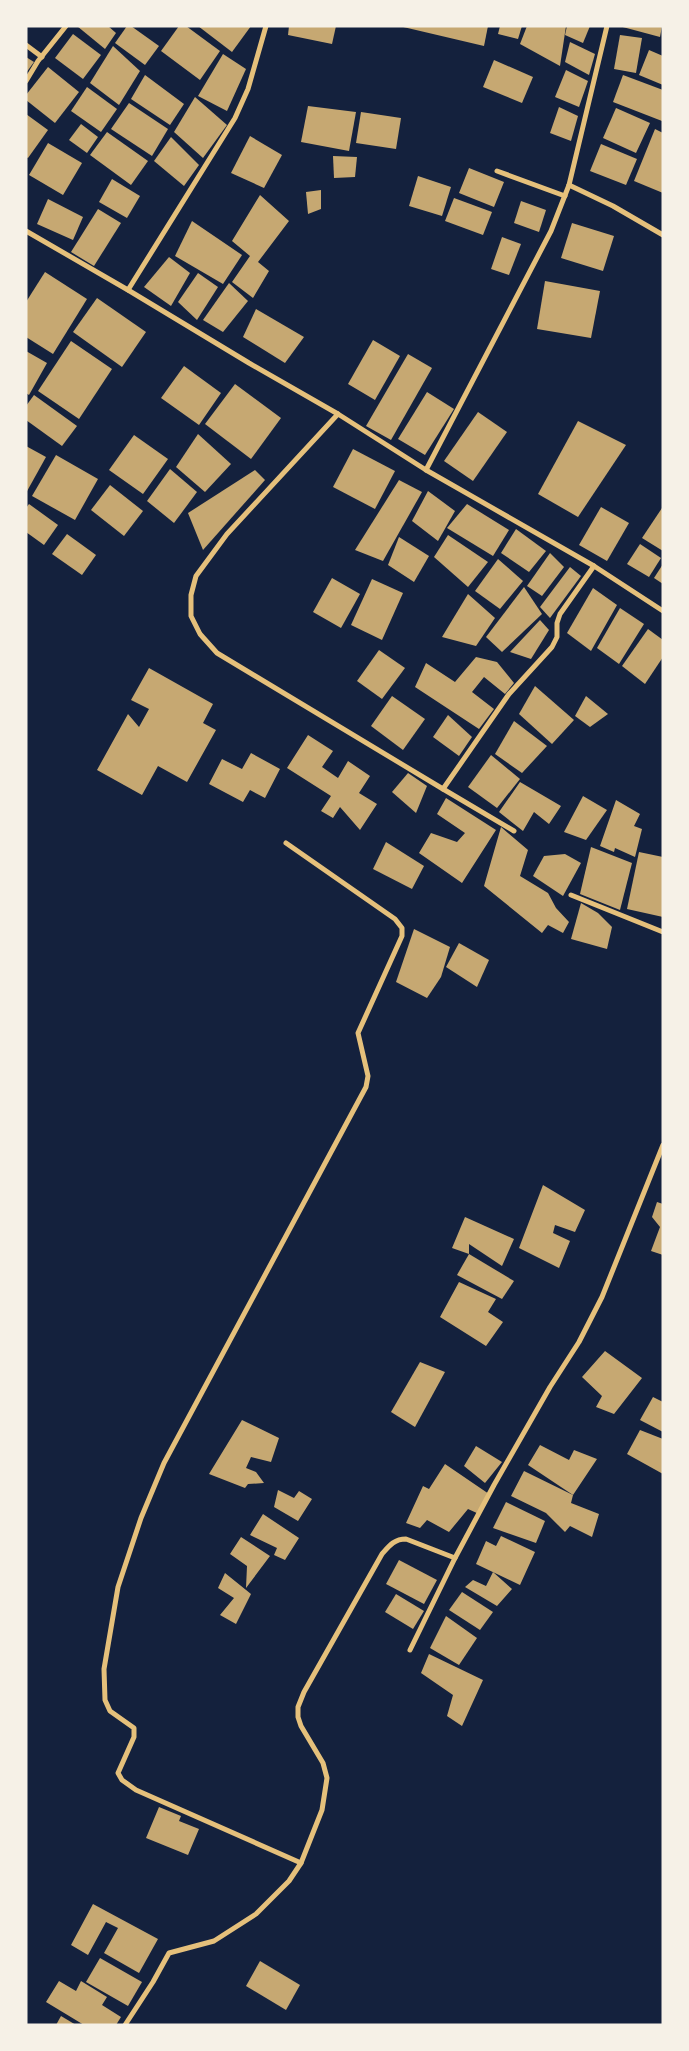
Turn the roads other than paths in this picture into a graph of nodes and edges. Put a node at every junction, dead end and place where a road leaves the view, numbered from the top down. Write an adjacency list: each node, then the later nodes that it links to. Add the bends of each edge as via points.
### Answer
1 (66, 26): 5 (street)
2 (266, 26): 12 (street, via 248,88 235,118)
3 (607, 26): 8 (street)
4 (26, 45): 5 (street)
5 (42, 57): 6 (street)
6 (26, 81)
7 (497, 171): 9 (street)
8 (569, 185): 9 (street); 11 (street)
9 (565, 196): 14 (street, via 551,231)
10 (26, 231): 12 (street)
11 (663, 235)
12 (128, 290): 13 (street)
13 (338, 414): 14 (street); 17 (street, via 227,534 196,576 191,595 191,616 200,634 217,653)
14 (426, 470): 15 (street)
15 (594, 566): 16 (street); 17 (street, via 557,619 557,638 552,647 509,694)
16 (663, 611)
17 (444, 789): 18 (street)
18 (514, 831)
19 (286, 843): 25 (street, via 396,919 402,928 402,936 358,1033 368,1076 366,1087 164,1463 140,1518 118,1587 104,1669 105,1700 110,1711 134,1728 134,1737 118,1773 122,1780 136,1790)
20 (571, 895): 21 (street)
21 (663, 932)
22 (663, 1145): 23 (street, via 602,1298)
23 (455, 1558): 24 (street); 25 (street, via 406,1539 392,1542 382,1554 304,1692 298,1717 323,1763 327,1778 322,1810)
24 (410, 1650)
25 (301, 1863): 26 (street, via 289,1881 256,1914 214,1941 169,1953)
26 (125, 2025)

